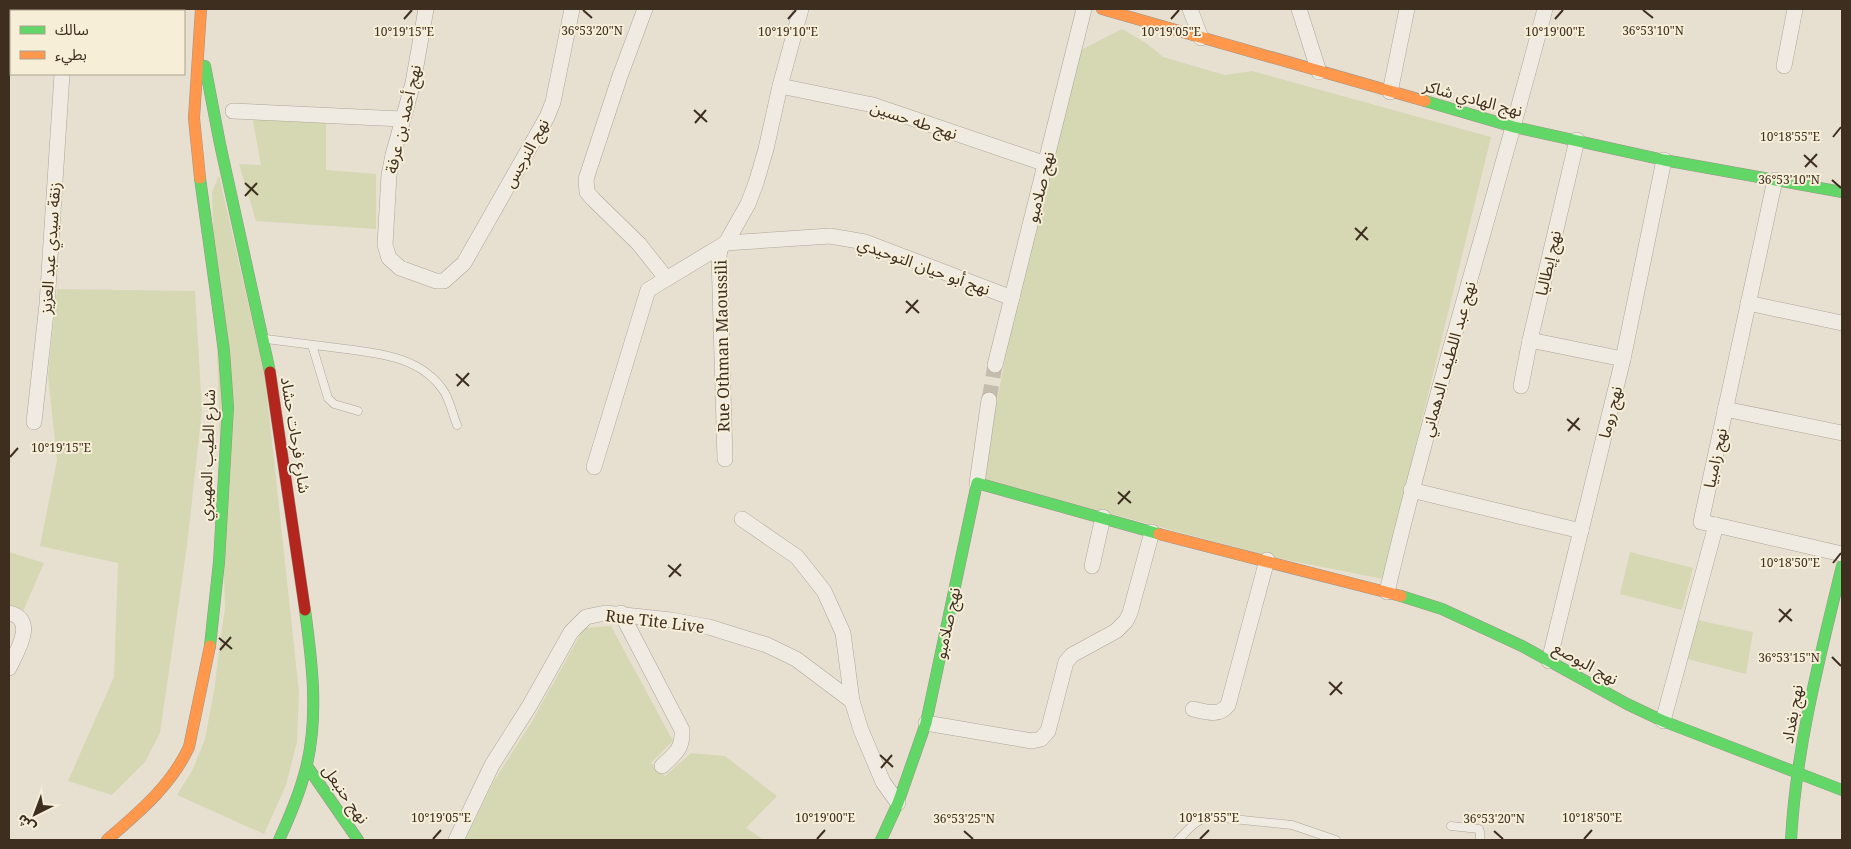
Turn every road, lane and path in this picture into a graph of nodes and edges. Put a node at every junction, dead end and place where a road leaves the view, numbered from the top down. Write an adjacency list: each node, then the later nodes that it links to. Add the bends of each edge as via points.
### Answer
1 (201, 9): 13 (street, شارع الطيب المهيري)
2 (426, 9): 21 (street, نهج أحمد بن عرفة, via 413,83)
3 (572, 9): 32 (street, نهج النرجس, via 547,117 464,263)
4 (645, 9): 31 (street, via 610,104 586,186 593,199 639,244)
5 (801, 9): 18 (street, Rue Othman Maoussili)
6 (1084, 9): 26 (street, نهج صلامبو)
7 (1102, 9): 14 (street, نهج الهادي شاكر)
8 (1190, 9): 14 (street)
9 (1299, 9): 16 (street)
10 (1407, 9): 19 (street)
11 (1545, 9): 22 (street, نهج عبد اللطيف الدهماني)
12 (1795, 9): 15 (street)
13 (199, 36): 24 (street, شارع فرحات حشاد); 28 (street, شارع الطيب المهيري, via 194,118)
14 (1201, 38): 16 (street, نهج الهادي شاكر)
15 (1784, 66)
16 (1319, 72): 19 (street, نهج الهادي شاكر)
17 (62, 75): 45 (street, زنقة سيدي عبد العزيز, via 47,304)
18 (780, 86): 26 (street, نهج طه حسين, via 873,105); 30 (street, Rue Othman Maoussili, via 756,183)
19 (1390, 92): 22 (street, نهج الهادي شاكر)
20 (234, 111): 21 (street)
21 (402, 119): 32 (street, نهج أحمد بن عرفة, via 389,175 385,245 389,258 400,268 436,282)
22 (1514, 127): 23 (street, نهج الهادي شاكر); 51 (street, نهج عبد اللطيف الدهماني)
23 (1577, 140): 25 (street, نهج الهادي شاكر); 37 (street, نهج إيطاليا)
24 (220, 144): 28 (street); 36 (street, شارع فرحات حشاد)
25 (1664, 160): 27 (street, نهج الهادي شاكر); 39 (street, نهج روما)
26 (1046, 164): 33 (street, نهج صلامبو)
27 (1775, 180): 29 (street, نهج الهادي شاكر); 34 (street, نهج زامبيا)
28 (202, 192): 76 (street, شارع الطيب المهيري, via 224,351 228,407 211,642 184,760 151,800)
29 (1842, 192)
30 (726, 243): 31 (street, نهج أبو حيان التوحيدي); 33 (street, نهج أبو حيان التوحيدي, via 810,236 865,242); 48 (street, Rue Othman Maoussili, via 719,255)
31 (666, 278): 49 (street, نهج أبو حيان التوحيدي, via 646,294)
32 (444, 281)
33 (1012, 298): 40 (street, نهج صلامبو)
34 (1748, 303): 35 (street); 43 (street, نهج زامبيا)
35 (1842, 323)
36 (263, 339): 38 (lane); 70 (street, شارع فرحات حشاد, via 273,384 310,656 313,725)
37 (1530, 340): 39 (street); 41 (street, نهج إيطاليا)
38 (312, 345): 44 (lane, via 328,398 334,404); 46 (lane, via 381,354 418,367 445,393)
39 (1623, 359): 55 (street, نهج روما)
40 (995, 365)
41 (1521, 386)
42 (989, 400): 50 (street, نهج صلامبو)
43 (1725, 409): 47 (street); 54 (street, نهج زامبيا, via 1701,522)
44 (358, 411)
45 (34, 422)
46 (457, 425)
47 (1842, 433)
48 (725, 459)
49 (594, 467)
50 (977, 483): 52 (street, نهج البوصع); 69 (street, نهج صلامبو)
51 (1411, 490): 55 (street); 61 (street, نهج عبد اللطيف الدهماني)
52 (1103, 517): 56 (street, نهج البوصع); 59 (street)
53 (742, 519): 66 (street, via 797,557 824,591 843,633)
54 (1716, 525): 57 (street); 68 (street)
55 (1581, 531): 64 (street, نهج روما)
56 (1152, 532): 58 (street, نهج البوصع); 69 (street, via 1130,613 1116,631 1072,655 1066,662 1048,731 1041,739 1032,741)
57 (1842, 554)
58 (1267, 560): 61 (street, نهج البوصع); 67 (street, via 1228,705 1216,713)
59 (1092, 566)
60 (1842, 566): 72 (street, نهج بغداد, via 1812,690)
61 (1387, 592): 64 (street, نهج البوصع, via 1442,609)
62 (9, 612): 65 (street, via 20,619 24,627 24,637)
63 (621, 614): 66 (street, Rue Tite Live, via 709,628 767,645 796,659); 71 (street, via 682,730 680,747); 79 (street, Rue Tite Live, via 586,616 571,632 492,765)
64 (1549, 661): 68 (street, نهج البوصع)
65 (9, 668)
66 (852, 701): 74 (street, via 883,782)
67 (1193, 710)
68 (1663, 721): 72 (street, نهج البوصع)
69 (926, 723): 74 (street, نهج صلامبو)
70 (307, 766): 77 (street, شارع فرحات حشاد); 78 (street, نهج حنبعل)
71 (662, 766)
72 (1799, 773): 73 (street, نهج البوصع); 84 (street, نهج بغداد)
73 (1842, 790)
74 (898, 803): 80 (street, نهج صلامبو)
75 (1451, 826): 83 (lane, via 1478,829)
76 (107, 840)
77 (279, 840)
78 (358, 840)
79 (456, 840)
80 (882, 840)
81 (1178, 840): 82 (lane, via 1202,818 1213,817 1292,825)
82 (1336, 840)
83 (1480, 840)
84 (1792, 840)

